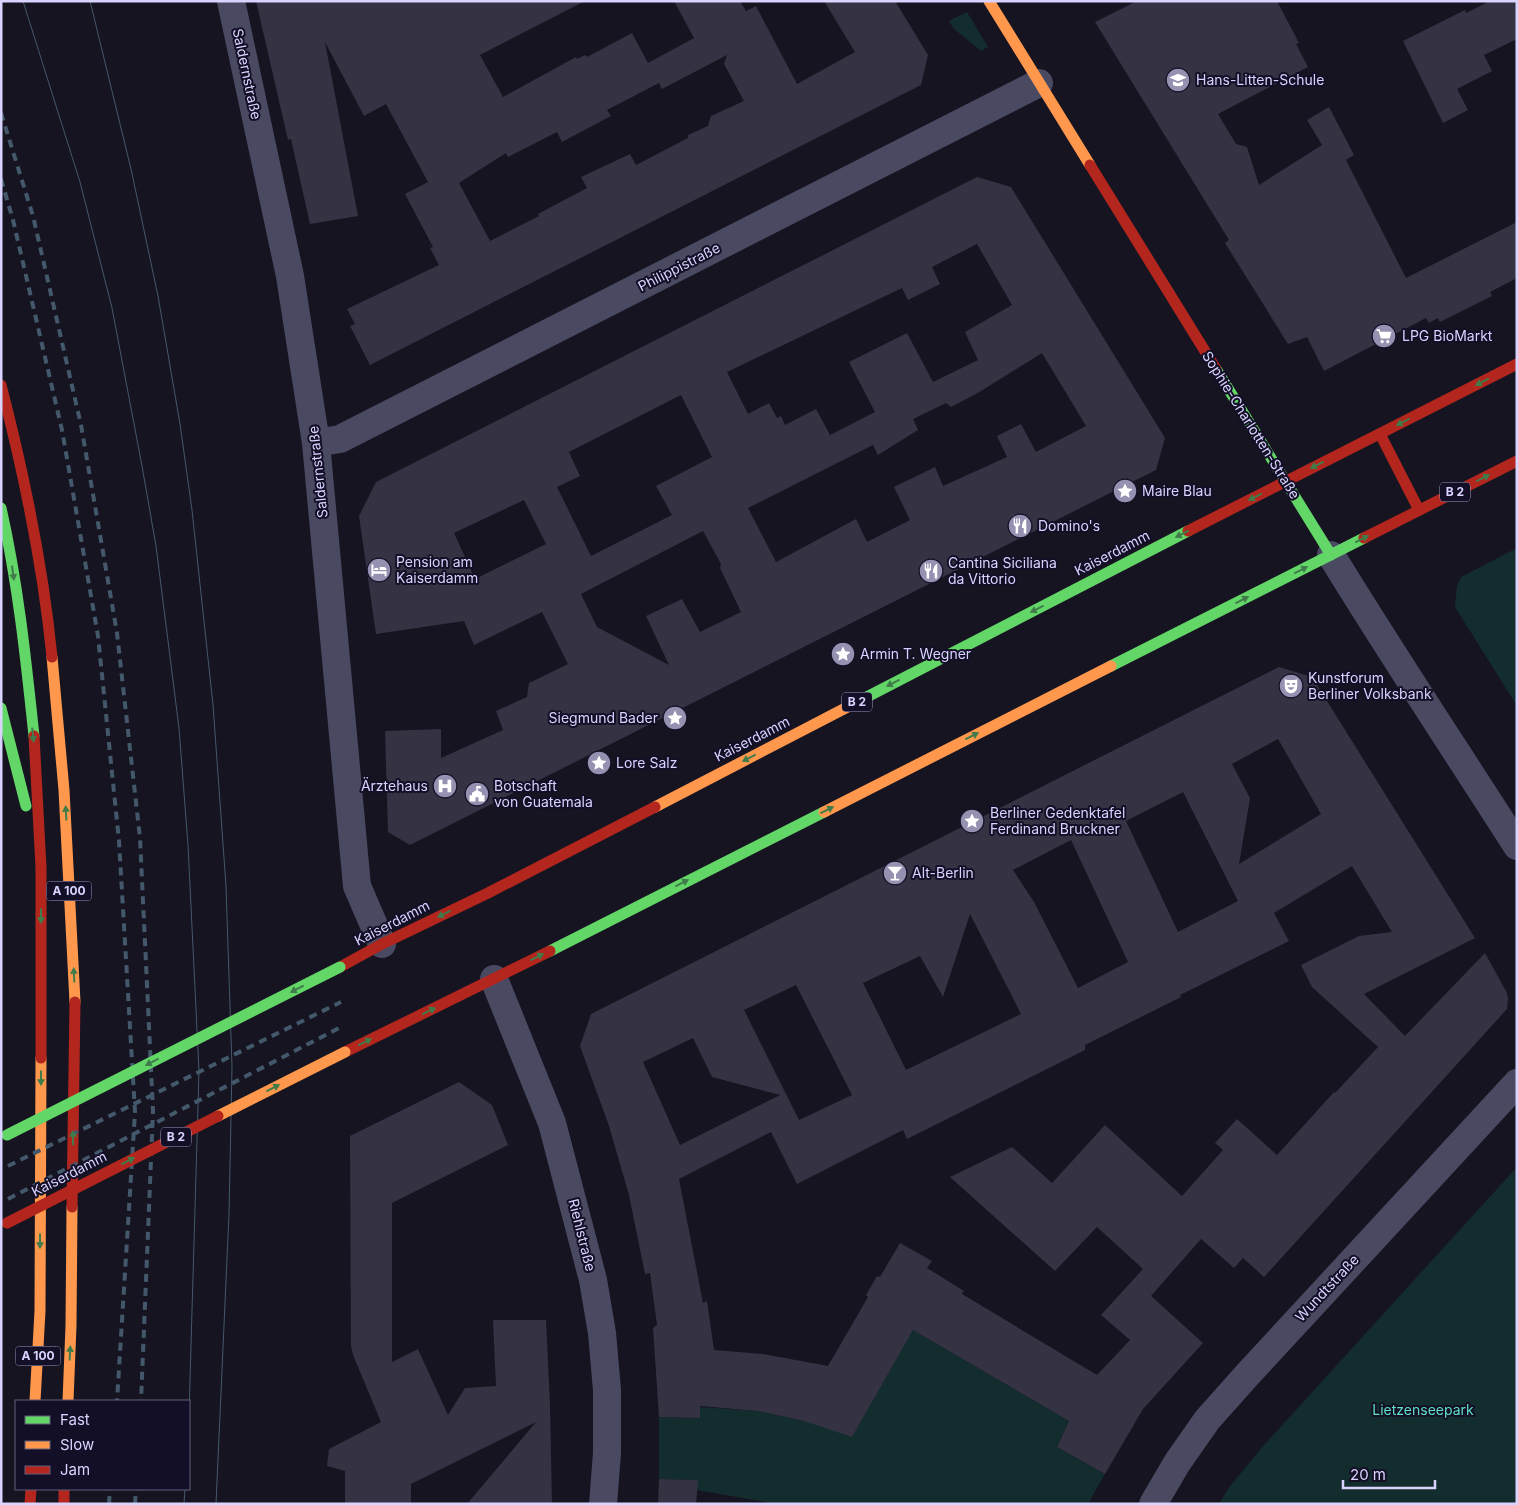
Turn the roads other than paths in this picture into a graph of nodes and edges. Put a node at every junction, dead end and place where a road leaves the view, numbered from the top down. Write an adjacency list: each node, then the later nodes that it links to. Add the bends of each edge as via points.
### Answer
1 (231, 1): 7 (street, Saldernstraße, via 290,276)
2 (988, 1): 3 (main road, Sophie-Charlotten-Straße)
3 (1038, 83): 7 (street, Philippistraße, via 340,439); 9 (main road, Sophie-Charlotten-Straße)
4 (1517, 364): 6 (main road, Kaiserdamm / B 2, one-way to 6)
5 (1, 385): 22 (main road, A 100, one-way to 5, via 72,1326 75,997 64,790 48,616 19,455)
6 (1380, 434): 9 (main road, Kaiserdamm / B 2, one-way to 9); 11 (main road)
7 (316, 443): 16 (street, Saldernstraße, via 357,886)
8 (1517, 461): 11 (main road, Kaiserdamm / B 2, one-way to 8)
9 (1286, 481): 12 (main road, Sophie-Charlotten-Straße); 16 (main road, Kaiserdamm / B 2, one-way to 16, via 497,888)
10 (1, 508): 15 (main road, A 100, one-way to 15, via 26,658)
11 (1419, 510): 12 (main road, Kaiserdamm / B 2, one-way to 11)
12 (1331, 555): 14 (street, Sophie-Charlotten-Straße); 17 (main road, Kaiserdamm / B 2, one-way to 12)
13 (1, 708): 15 (main road)
14 (1517, 846)
15 (42, 867): 21 (main road, A 100, one-way to 21, via 40,1311)
16 (382, 944): 19 (main road, Kaiserdamm / B 2, one-way to 19, bridge)
17 (494, 979): 20 (main road, Kaiserdamm / B 2, one-way to 17, bridge); 27 (street, Riehlstraße, via 552,1123 593,1280 607,1390)
18 (1517, 1083): 28 (street, Wundtstraße, via 1207,1420)
19 (3, 1137)
20 (4, 1224)
21 (35, 1400)
22 (68, 1400)
23 (31, 1490): 25 (main road)
24 (64, 1490): 26 (main road)
25 (30, 1504)
26 (64, 1504)
27 (603, 1504)
28 (1152, 1504)

